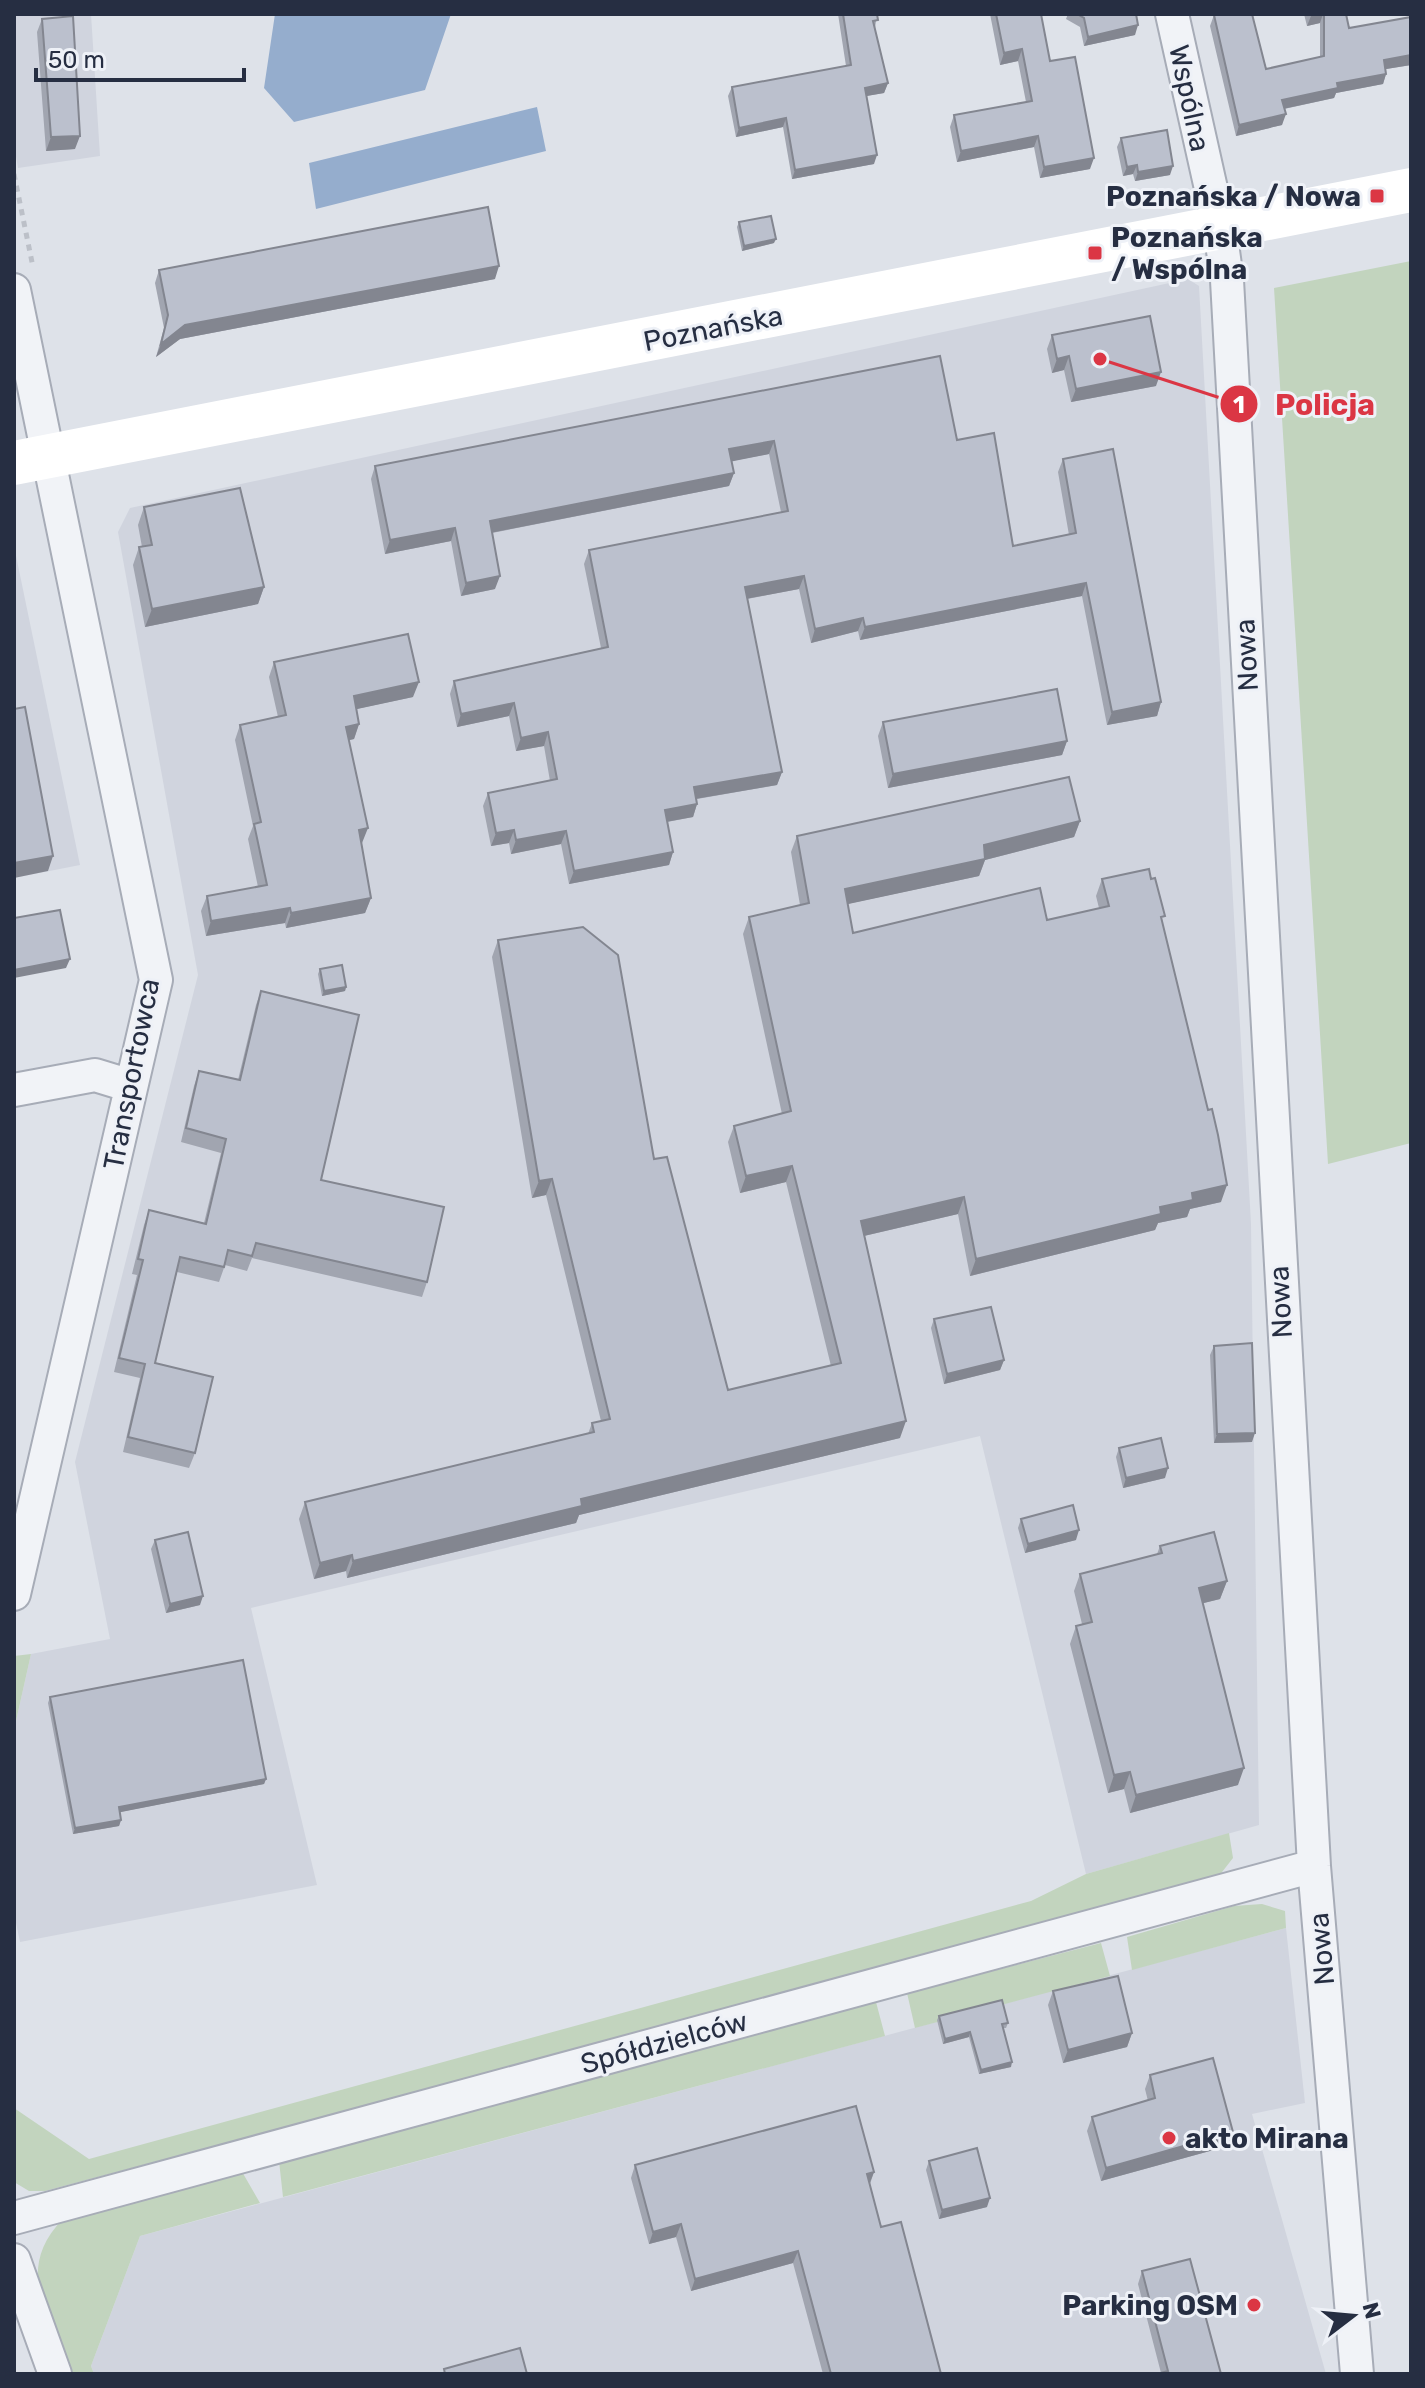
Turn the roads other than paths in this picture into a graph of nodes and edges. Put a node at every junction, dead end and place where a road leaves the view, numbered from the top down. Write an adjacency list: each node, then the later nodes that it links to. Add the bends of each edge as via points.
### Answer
1 (1172, 14): 3 (street, Wspólna)
2 (1411, 190): 3 (main road, Poznańska)
3 (1220, 229): 5 (main road, Poznańska); 9 (street, Nowa, via 1227,280)
4 (14, 290): 5 (street, Transportowca)
5 (30, 460): 6 (street, Transportowca, via 156,980)
6 (131, 1086): 7 (street, via 95,1075); 8 (street, Transportowca)
7 (14, 1090)
8 (14, 1594)
9 (1314, 1866): 10 (street, Spółdzielców); 13 (street, Nowa)
10 (14, 2218)
11 (14, 2260): 12 (street)
12 (55, 2374)
13 (1357, 2374)

